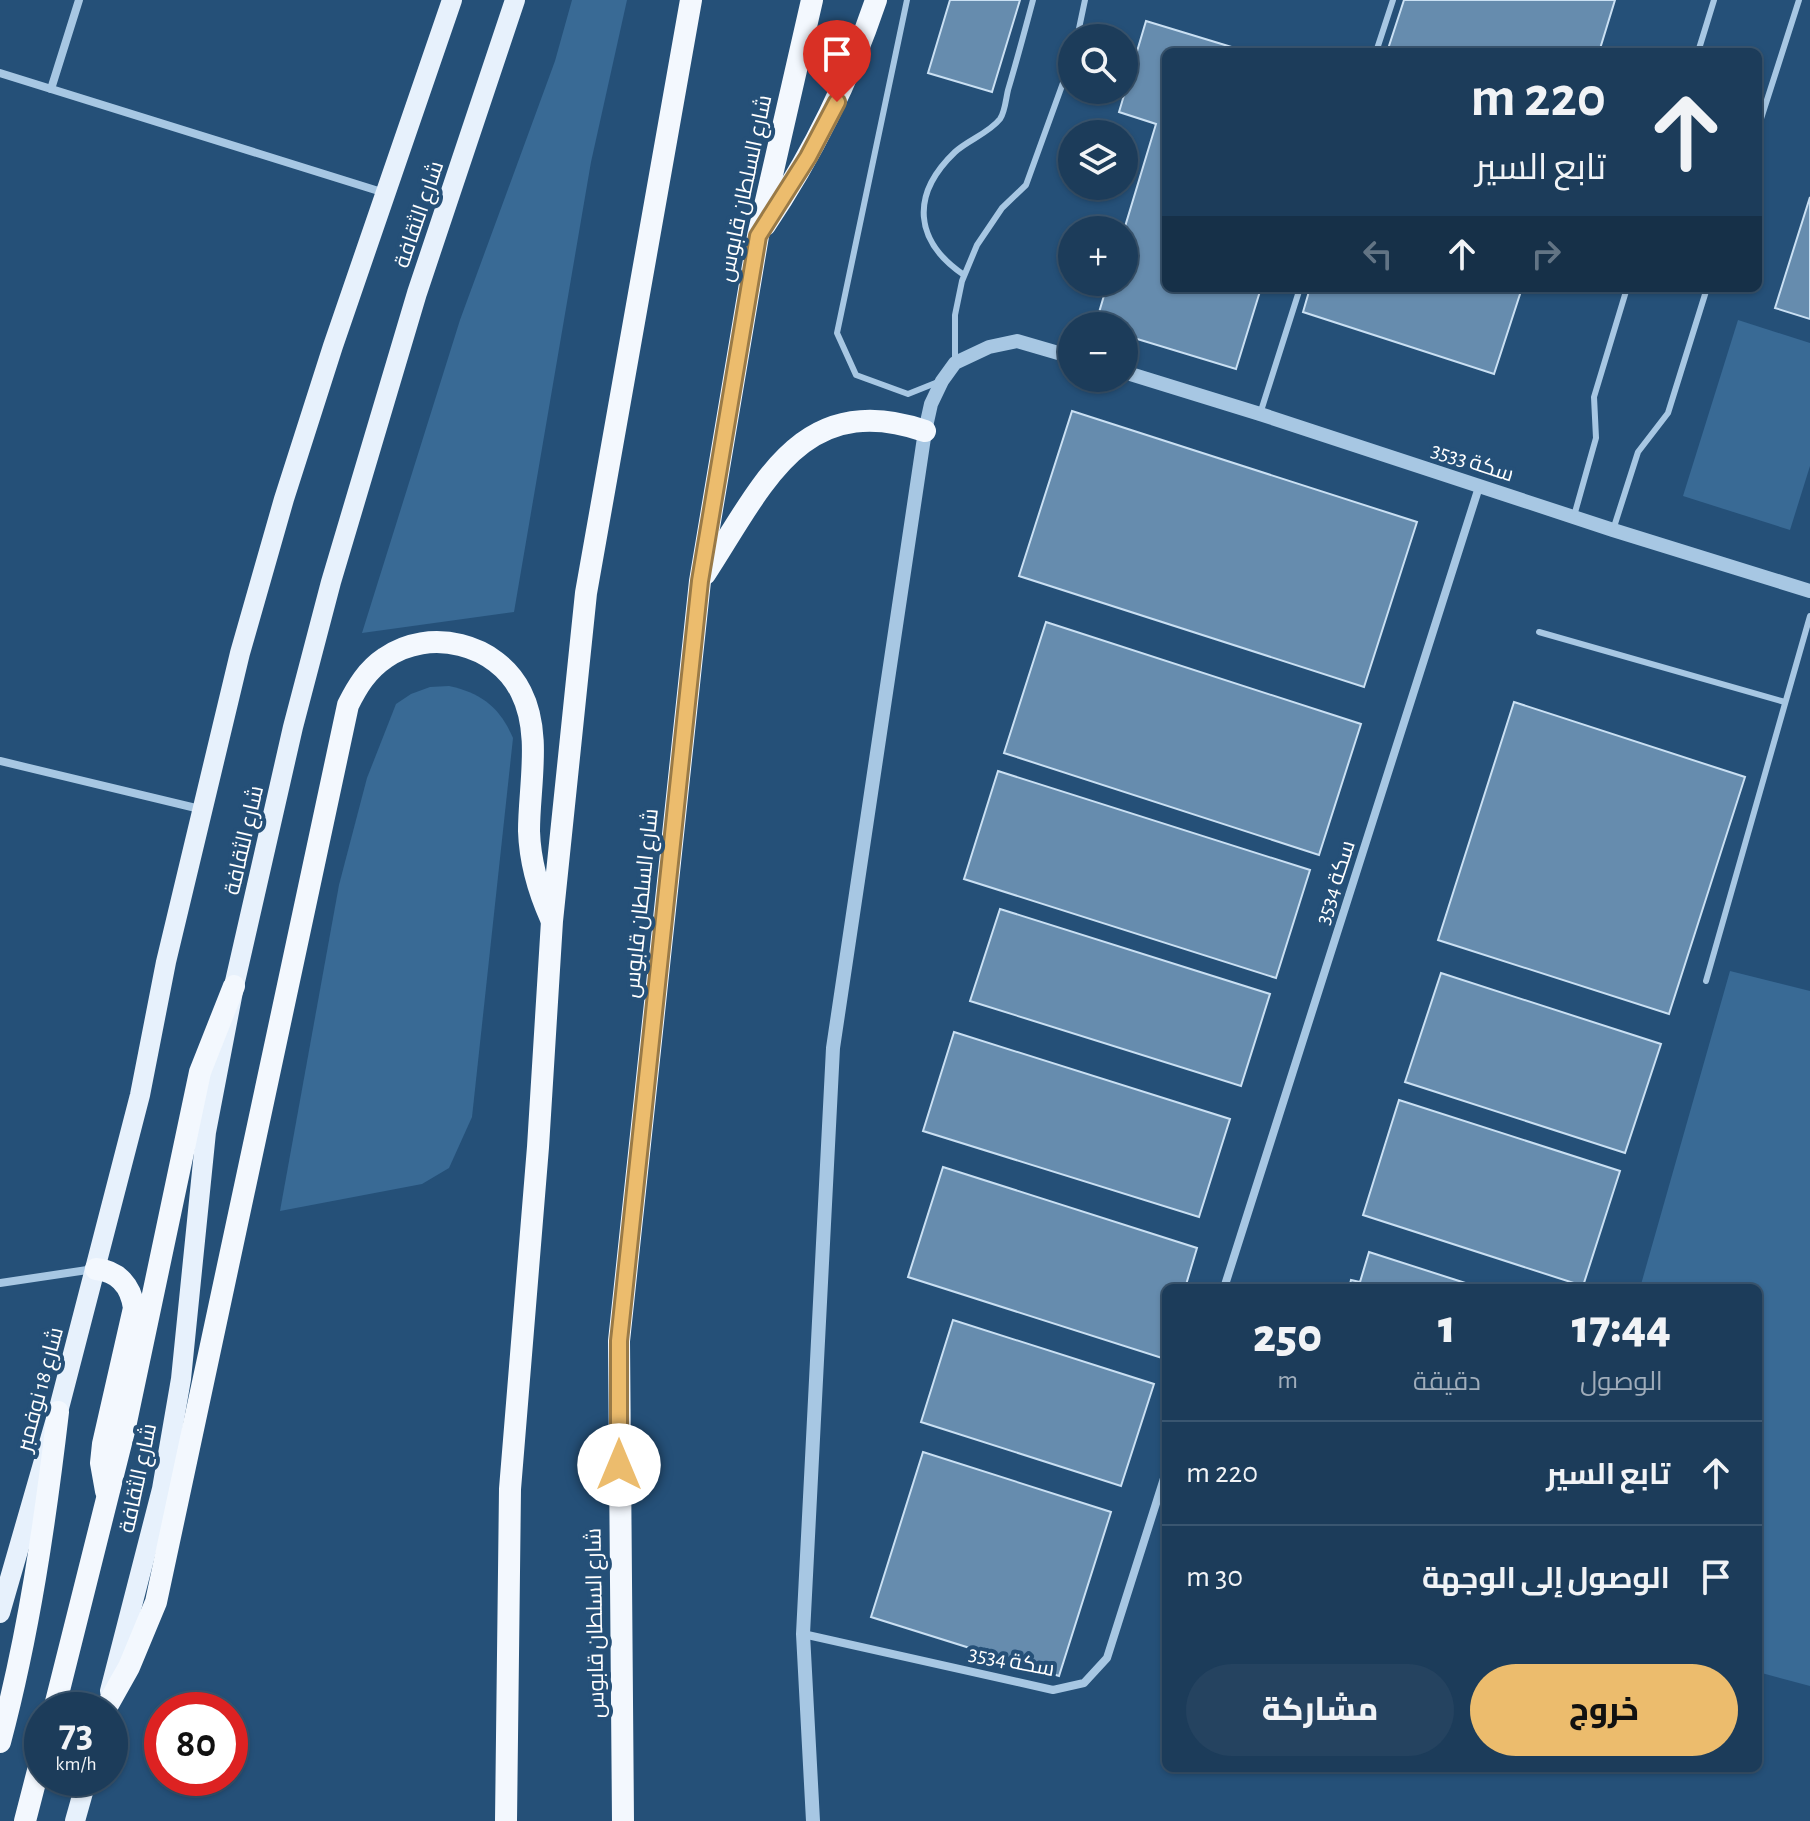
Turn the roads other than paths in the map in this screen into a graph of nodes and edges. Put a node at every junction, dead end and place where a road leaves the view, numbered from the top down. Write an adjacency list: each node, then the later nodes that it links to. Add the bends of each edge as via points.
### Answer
1 (79, 0): 17 (street)
2 (452, 0): 20 (main road, شارع الثقافة)
3 (515, 0): 44 (main road, شارع الثقافة, via 417,293 335,567)
4 (691, 0): 42 (highway, via 586,593)
5 (812, 0): 21 (highway, شارع السلطان قابوس)
6 (876, 0): 21 (highway, via 837,102)
7 (907, 0): 29 (lane, via 837,333 856,375 908,394)
8 (1033, 0): 22 (lane, via 1000,118 936,174 924,202 923,223 931,243)
9 (1085, 0): 13 (lane)
10 (1393, 0): 14 (lane)
11 (1714, 0): 15 (lane)
12 (1799, 0): 19 (lane)
13 (1080, 24)
14 (1377, 48)
15 (1699, 48)
16 (0, 73): 17 (street)
17 (51, 89): 20 (street)
18 (1058, 97): 22 (lane, via 1026,185 1002,208)
19 (1762, 116)
20 (386, 194): 41 (main road, شارع الثقافة, via 284,499)
21 (758, 236): 35 (highway, شارع السلطان قابوس)
22 (964, 275): 27 (lane, via 955,315)
23 (1299, 292): 30 (lane)
24 (1626, 292): 33 (lane, via 1594,397 1596,438)
25 (1706, 292): 34 (lane, via 1668,413 1638,452)
26 (1058, 353): 27 (street, via 1017,341)
27 (955, 363): 29 (street)
28 (1138, 376): 30 (street, سكة 3533)
29 (942, 381): 31 (street)
30 (1260, 414): 32 (street, سكة 3533)
31 (925, 431): 35 (highway, via 869,419 814,434 772,472); 52 (street, via 833,1048)
32 (1479, 487): 33 (street, سكة 3533); 47 (street, سكة 3534)
33 (1574, 516): 34 (street, سكة 3533)
34 (1613, 530): 36 (street, سكة 3533)
35 (700, 581): 59 (highway, شارع السلطان قابوس, via 619,1341)
36 (1810, 591)
37 (1810, 616): 39 (lane)
38 (1539, 632): 39 (lane)
39 (1785, 702): 43 (lane)
40 (0, 761): 41 (street)
41 (200, 809): 45 (main road, شارع الثقافة, via 140,1095)
42 (552, 921): 55 (highway, via 532,864 532,740 520,689 489,656 448,642 425,642 385,657 348,705 156,1602); 62 (highway, via 510,1489)
43 (1706, 981)
44 (234, 986): 50 (highway, via 200,1072); 54 (main road, شارع الثقافة, via 206,1132 181,1379 162,1489)
45 (96, 1269): 46 (street); 48 (main road, شارع 18 نوفمبر); 50 (highway, via 122,1280 134,1308 103,1444)
46 (0, 1283)
47 (1225, 1284)
48 (58, 1412): 51 (main road, شارع 18 نوفمبر); 56 (highway, via 30,1613)
49 (1162, 1485): 52 (street, سكة 3534, via 1107,1658 1084,1683 1053,1690)
50 (108, 1500): 53 (highway)
51 (0, 1613)
52 (803, 1634): 63 (street)
53 (59, 1692)
54 (110, 1692)
55 (115, 1692)
56 (0, 1742)
57 (31, 1796): 60 (highway)
58 (82, 1796): 61 (main road)
59 (624, 1817)
60 (25, 1821)
61 (75, 1821)
62 (506, 1821)
63 (813, 1821)

